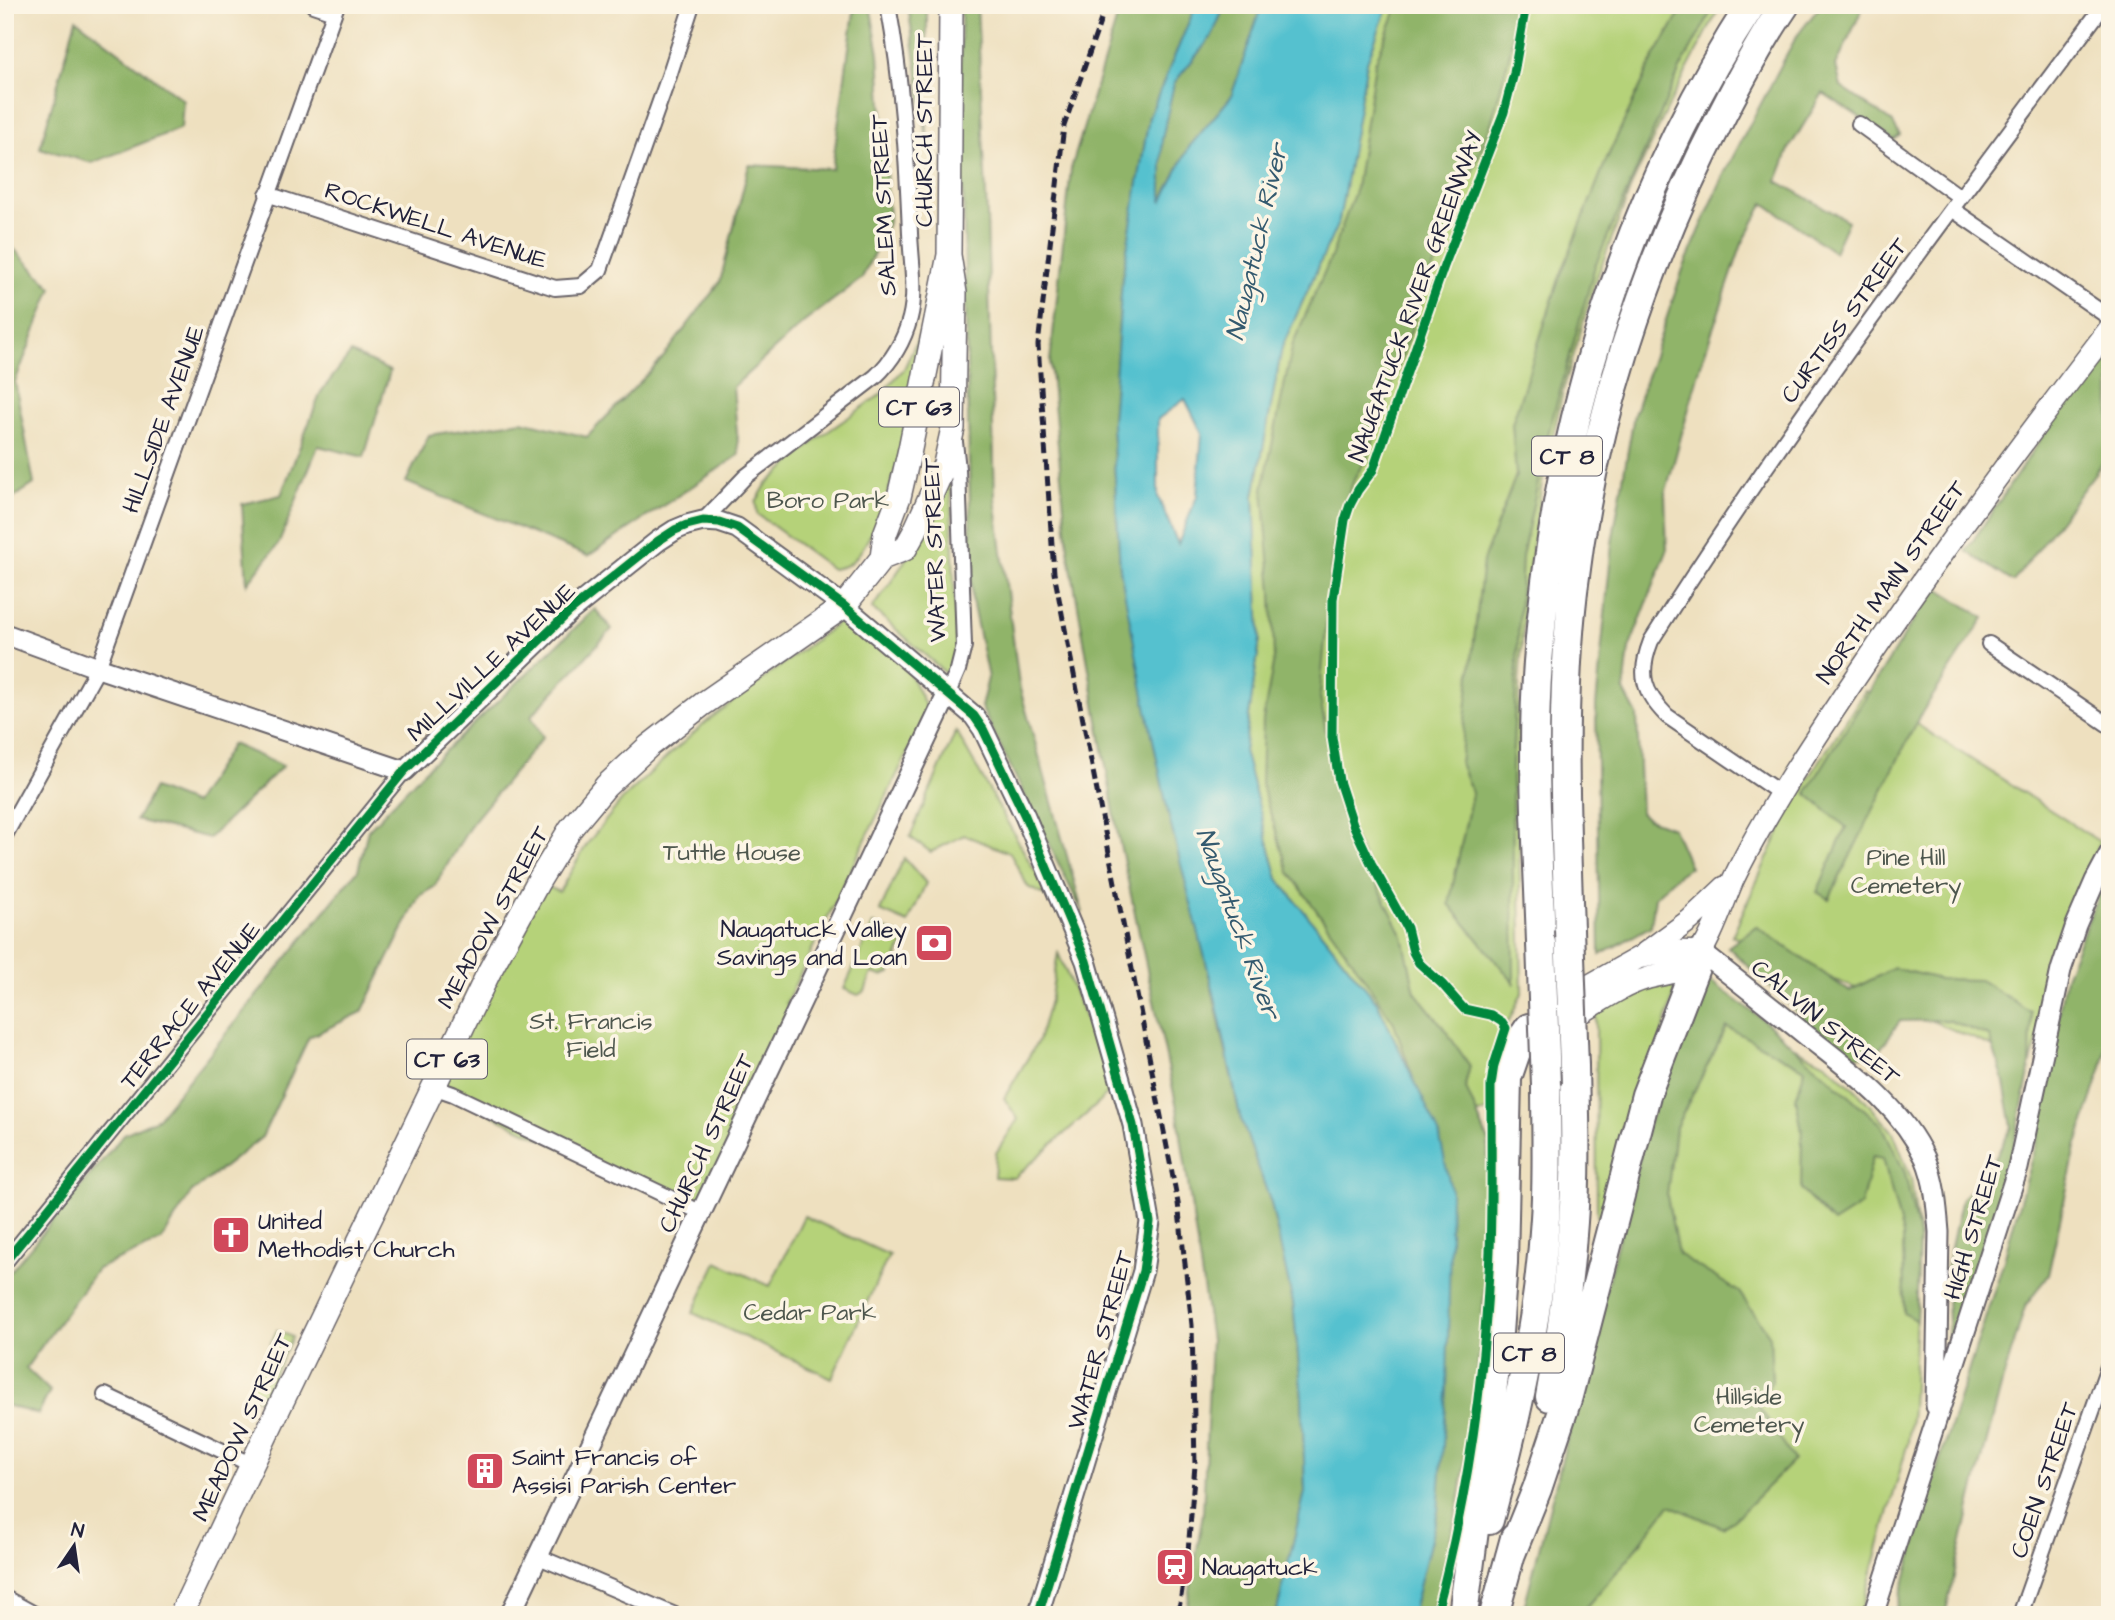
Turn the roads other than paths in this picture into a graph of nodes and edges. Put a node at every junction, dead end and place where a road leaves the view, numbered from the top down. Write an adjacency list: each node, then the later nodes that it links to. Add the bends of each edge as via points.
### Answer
1 (313, 5): 8 (street)
2 (692, 5): 10 (street, ROCKWELL AVENUE, via 600,270 581,286 555,288)
3 (888, 5): 16 (street, SALEM STREET, via 908,166 914,291 900,346 875,377 745,477)
4 (951, 5): 12 (main road, CHURCH STREET / CT 63)
5 (1751, 5): 47 (highway, CT 8, bridge, via 1677,138 1632,240 1581,395 1550,543 1537,666 1536,790 1546,1085 1545,1216 1530,1350 1517,1414)
6 (1785, 5): 39 (highway, CT 8, bridge, via 1742,76 1680,200 1631,327 1596,459 1573,591 1564,730 1576,1149 1573,1220 1558,1356)
7 (2104, 5): 11 (street, CURTISS STREET)
8 (336, 8): 10 (street, HILLSIDE AVENUE)
9 (1859, 124): 11 (street)
10 (267, 194): 21 (street, HILLSIDE AVENUE)
11 (1956, 203): 13 (street); 25 (street, CURTISS STREET, via 1807,409 1661,624 1644,659 1646,690 1654,704)
12 (949, 255): 15 (main road, CHURCH STREET, via 955,293); 17 (main road, CHURCH STREET / CT 63, via 900,497 885,534)
13 (2110, 318)
14 (2110, 328): 25 (main road, NORTH MAIN STREET, via 1972,510)
15 (953, 428): 17 (main road, CHURCH STREET, via 945,464 915,531 905,549); 22 (street, WATER STREET, via 964,646)
16 (703, 521): 18 (street, via 737,528); 24 (street, MILLVILLE AVENUE, via 687,524 658,541 578,605)
17 (883, 558): 18 (main road, CHURCH STREET / CT 63)
18 (844, 606): 22 (street); 32 (main road, MEADOW STREET / CT 63, via 649,746 587,808 535,887)
19 (5, 634): 21 (street, MILLVILLE AVENUE)
20 (1989, 645): 23 (street)
21 (98, 668): 24 (street, MILLVILLE AVENUE); 26 (street, HILLSIDE AVENUE)
22 (948, 694): 33 (street, CHURCH STREET); 46 (street, WATER STREET, via 983,729 1086,961 1133,1125 1150,1222 1143,1271)
23 (2110, 726)
24 (404, 771): 34 (street, TERRACE AVENUE)
25 (1780, 793): 28 (main road, NORTH MAIN STREET)
26 (5, 835)
27 (2110, 853): 37 (street, HIGH STREET, via 2076,925 2061,970 2018,1168)
28 (1734, 877): 29 (main road, NORTH MAIN STREET); 30 (main road, NORTH MAIN STREET, via 1690,920)
29 (1701, 952): 30 (main road); 31 (main road, via 1685,969 1630,985 1555,1027); 37 (street, CALVIN STREET, via 1869,1086 1895,1111 1925,1159 1939,1232); 39 (highway, via 1646,1095 1568,1396)
30 (1638, 958): 31 (main road, via 1556,1005)
31 (1529, 1028): 47 (highway, via 1507,1078 1496,1361)
32 (433, 1087): 33 (street); 38 (main road, MEADOW STREET / CT 63)
33 (702, 1213): 40 (street, CHURCH STREET)
34 (5, 1262)
35 (2110, 1361): 50 (street, COEN STREET)
36 (105, 1395): 38 (street)
37 (1936, 1426): 49 (street, HIGH STREET)
38 (252, 1465): 43 (main road, MEADOW STREET / CT 63)
39 (1510, 1556): 48 (highway, CT 8)
40 (538, 1557): 44 (street, CHURCH STREET); 45 (street)
41 (5, 1598): 42 (street)
42 (36, 1615)
43 (181, 1615)
44 (510, 1615)
45 (675, 1615)
46 (1038, 1615)
47 (1463, 1615)
48 (1494, 1615)
49 (1873, 1615)
50 (2021, 1615)

